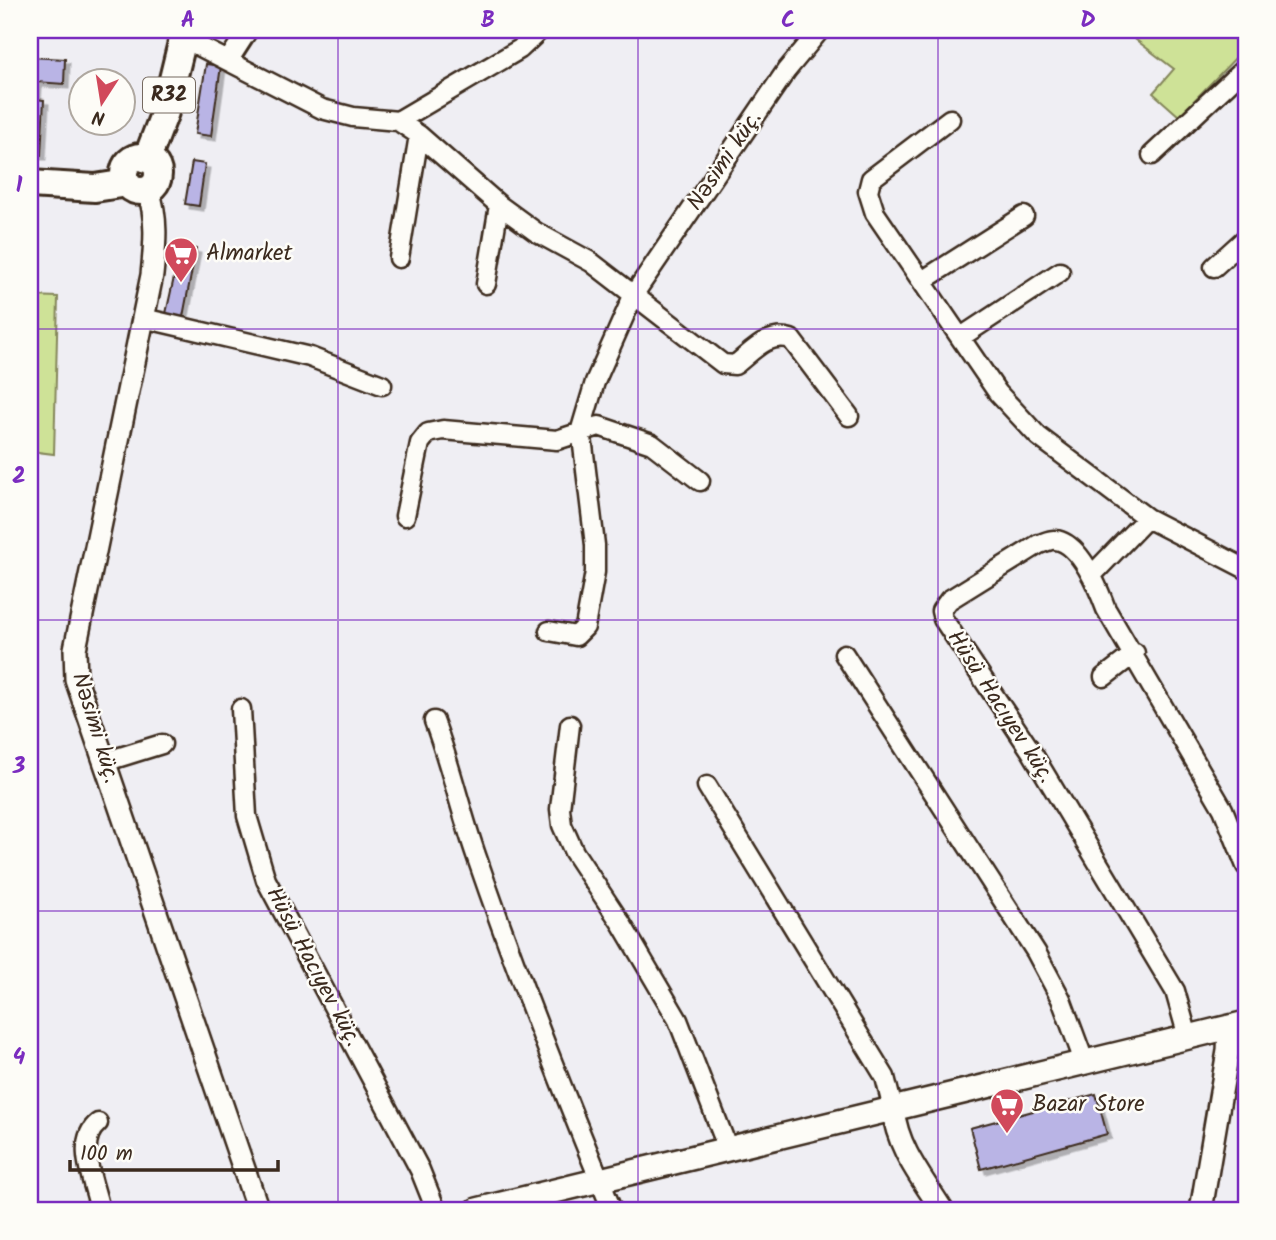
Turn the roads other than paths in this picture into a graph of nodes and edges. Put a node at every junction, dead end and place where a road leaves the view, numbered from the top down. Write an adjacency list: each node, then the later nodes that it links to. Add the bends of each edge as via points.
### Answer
1 (248, 30): 5 (street)
2 (540, 30): 8 (street, via 520,49)
3 (820, 30): 21 (street, Nəsimi küç., via 786,71)
4 (184, 34): 5 (street); 12 (main road, R32, via 165,112 147,159 158,170 158,178)
5 (228, 61): 8 (street, via 322,109)
6 (1246, 67): 10 (street)
7 (950, 119): 19 (street, via 871,179 868,191 875,213)
8 (398, 121): 9 (street)
9 (419, 135): 13 (street); 16 (street)
10 (1152, 155)
11 (30, 184): 12 (main road)
12 (137, 186): 22 (street, Nəsimi küç., via 154,209 156,231)
13 (499, 205): 20 (street); 21 (street)
14 (1024, 216): 19 (street)
15 (1246, 238): 17 (street)
16 (399, 258)
17 (1214, 267)
18 (1060, 272): 23 (street)
19 (922, 281): 23 (street)
20 (486, 284)
21 (634, 294): 25 (street, via 723,364 735,365 770,338 791,339); 26 (street, Nəsimi küç., via 595,382)
22 (143, 318): 24 (street, via 310,358); 40 (street, Nəsimi küç., via 75,649 76,679)
23 (961, 337): 29 (street, via 998,393 1038,436)
24 (382, 384)
25 (849, 416)
26 (581, 429): 27 (street, via 599,426 652,444); 28 (street, via 557,440 443,430 428,433 420,443); 32 (street, Nəsimi küç., via 594,572 585,627 576,636)
27 (699, 481)
28 (405, 516)
29 (1147, 518): 30 (street); 31 (street)
30 (1246, 569)
31 (1093, 574): 33 (street, Hüsü Hacıyev küç., via 1106,609); 44 (street, Hüsü Hacıyev küç., via 1065,543 1054,540 1039,544 949,600 941,611 1175,992)
32 (549, 631)
33 (1135, 653): 35 (street); 42 (street, Hüsü Hacıyev küç., via 1223,808)
34 (844, 654): 45 (street, via 1035,953 1061,999)
35 (1104, 677)
36 (241, 709): 52 (street, Hüsü Hacıyev küç., via 247,816 266,880 420,1170)
37 (434, 721): 49 (street, via 528,1005)
38 (570, 725): 48 (street, via 562,825 678,1020)
39 (162, 744): 40 (street)
40 (104, 762): 51 (street, Nəsimi küç.)
41 (706, 786): 46 (street, via 885,1077)
42 (1246, 866)
43 (1238, 1025): 44 (main road); 56 (street, via 1228,1051)
44 (1188, 1037): 45 (main road)
45 (1084, 1061): 46 (main road)
46 (893, 1109): 48 (main road); 55 (street, via 904,1149)
47 (98, 1124): 50 (street, via 89,1130 85,1148)
48 (728, 1149): 49 (main road)
49 (600, 1180): 53 (main road); 54 (street)
50 (100, 1210)
51 (258, 1210)
52 (436, 1210)
53 (477, 1210)
54 (612, 1210)
55 (942, 1210)
56 (1201, 1210)

